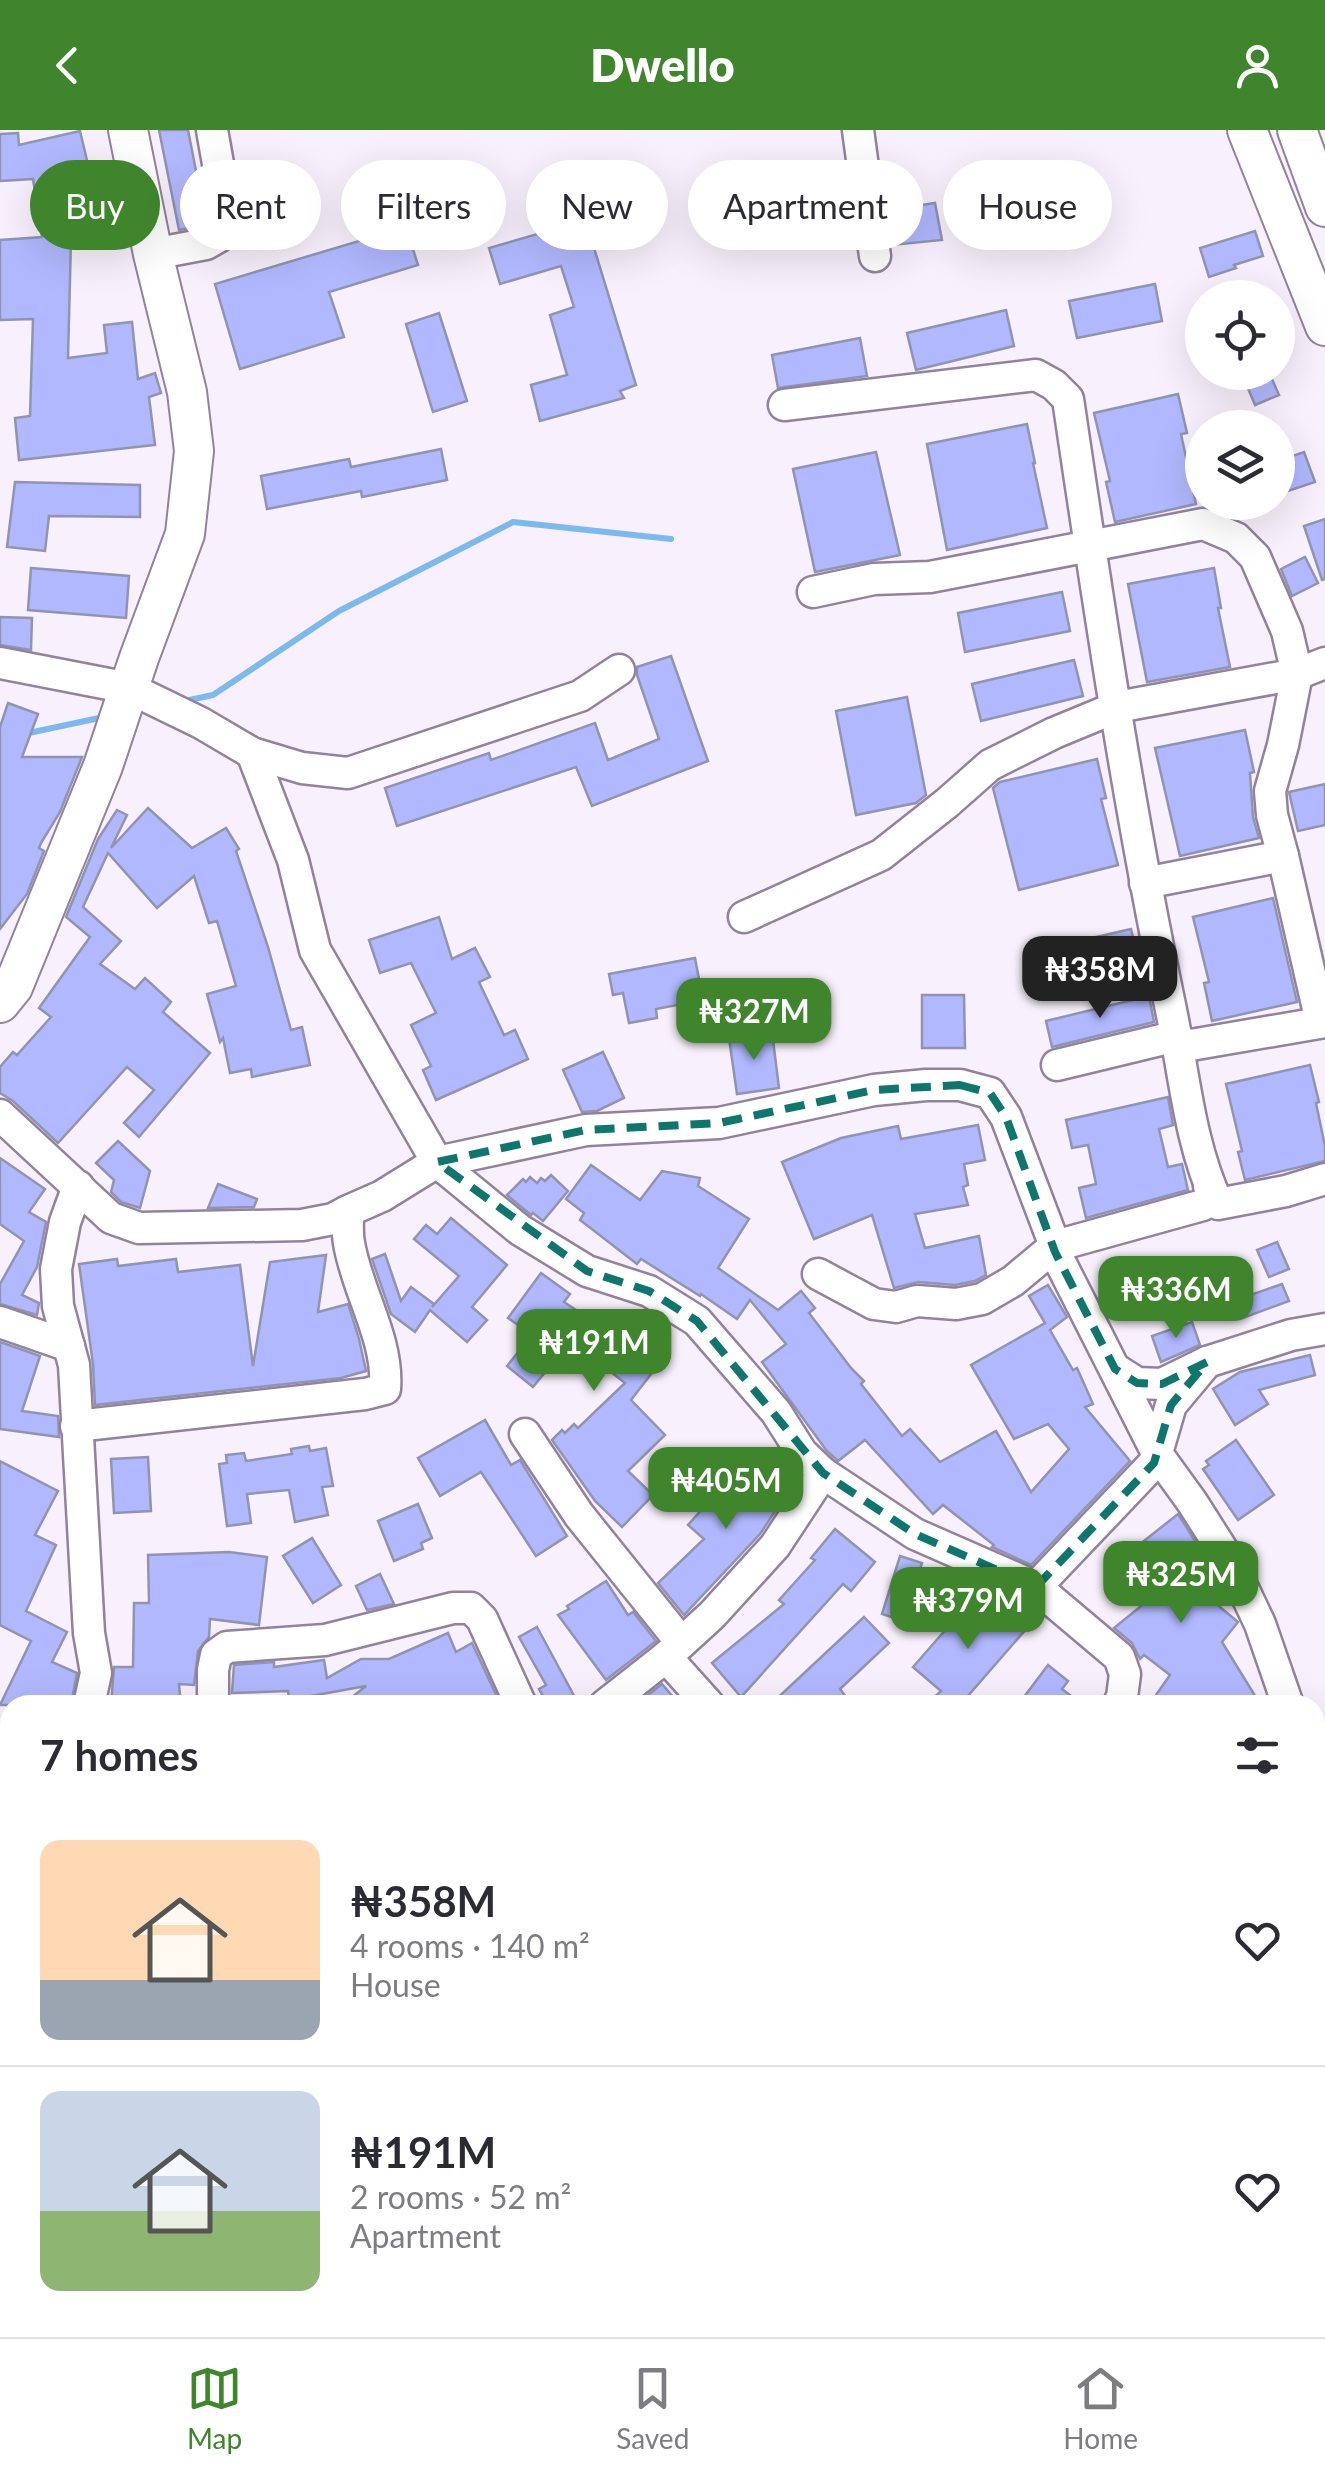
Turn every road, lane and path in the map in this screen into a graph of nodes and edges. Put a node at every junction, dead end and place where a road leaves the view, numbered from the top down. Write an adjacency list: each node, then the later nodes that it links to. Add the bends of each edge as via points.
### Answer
1 (128, 130): 7 (main road)
2 (212, 130): 7 (street, via 228,220 206,244)
3 (858, 130): 8 (street)
4 (1247, 130): 9 (main road)
5 (1296, 130): 6 (main road)
6 (1325, 207)
7 (153, 254): 16 (main road, via 187,392 194,451 185,534)
8 (875, 256)
9 (1325, 326)
10 (784, 405): 11 (street, via 1036,375 1068,399)
11 (1090, 545): 12 (street); 14 (street, via 1203,524 1236,538 1255,558); 17 (street)
12 (813, 592)
13 (0, 664): 16 (street)
14 (1311, 668): 17 (street); 19 (street, via 1270,791)
15 (619, 670): 18 (street, via 580,696 348,773)
16 (129, 688): 18 (street); 22 (main road, via 52,892)
17 (1117, 708): 20 (street); 21 (street, via 990,765 880,855)
18 (252, 753): 27 (street, via 293,860 314,950)
19 (1283, 856): 20 (street); 23 (street)
20 (1144, 884): 24 (street)
21 (744, 918)
22 (0, 1003)
23 (1323, 1022): 24 (street)
24 (1178, 1042): 25 (street); 30 (street)
25 (1057, 1065)
26 (0, 1116): 29 (street)
27 (438, 1162): 31 (street); 32 (street, via 586,1130 719,1123 874,1090 960,1085 990,1093 1006,1117); 42 (street, via 520,1230 587,1271 650,1291 696,1321)
28 (1325, 1178): 30 (street, via 1218,1204)
29 (78, 1186): 31 (street, via 111,1218 139,1228 302,1225); 36 (street, via 56,1269)
30 (1210, 1186): 32 (street, via 1212,1198 1203,1205)
31 (348, 1211): 39 (street, via 348,1240 379,1342 385,1389)
32 (1055, 1246): 33 (street, via 998,1290 956,1304 874,1304); 38 (street)
33 (818, 1274)
34 (0, 1322): 36 (street)
35 (1325, 1330): 37 (street)
36 (69, 1346): 39 (street)
37 (1207, 1362): 38 (street, via 1162,1384 1137,1383); 41 (street, via 1172,1405)
38 (1115, 1369): 41 (street)
39 (76, 1426): 45 (street, via 96,1672)
40 (525, 1434): 44 (street)
41 (1158, 1455): 43 (street); 51 (street, via 1232,1565)
42 (822, 1473): 43 (street, via 915,1534); 44 (street, via 775,1546)
43 (1036, 1587): 50 (street, via 1119,1657)
44 (674, 1650): 48 (street); 49 (street)
45 (91, 1695)
46 (214, 1695): 47 (street, via 216,1655 228,1646 325,1640 453,1608 471,1608 482,1619)
47 (516, 1695)
48 (618, 1695)
49 (703, 1695)
50 (1122, 1695)
51 (1285, 1695)

